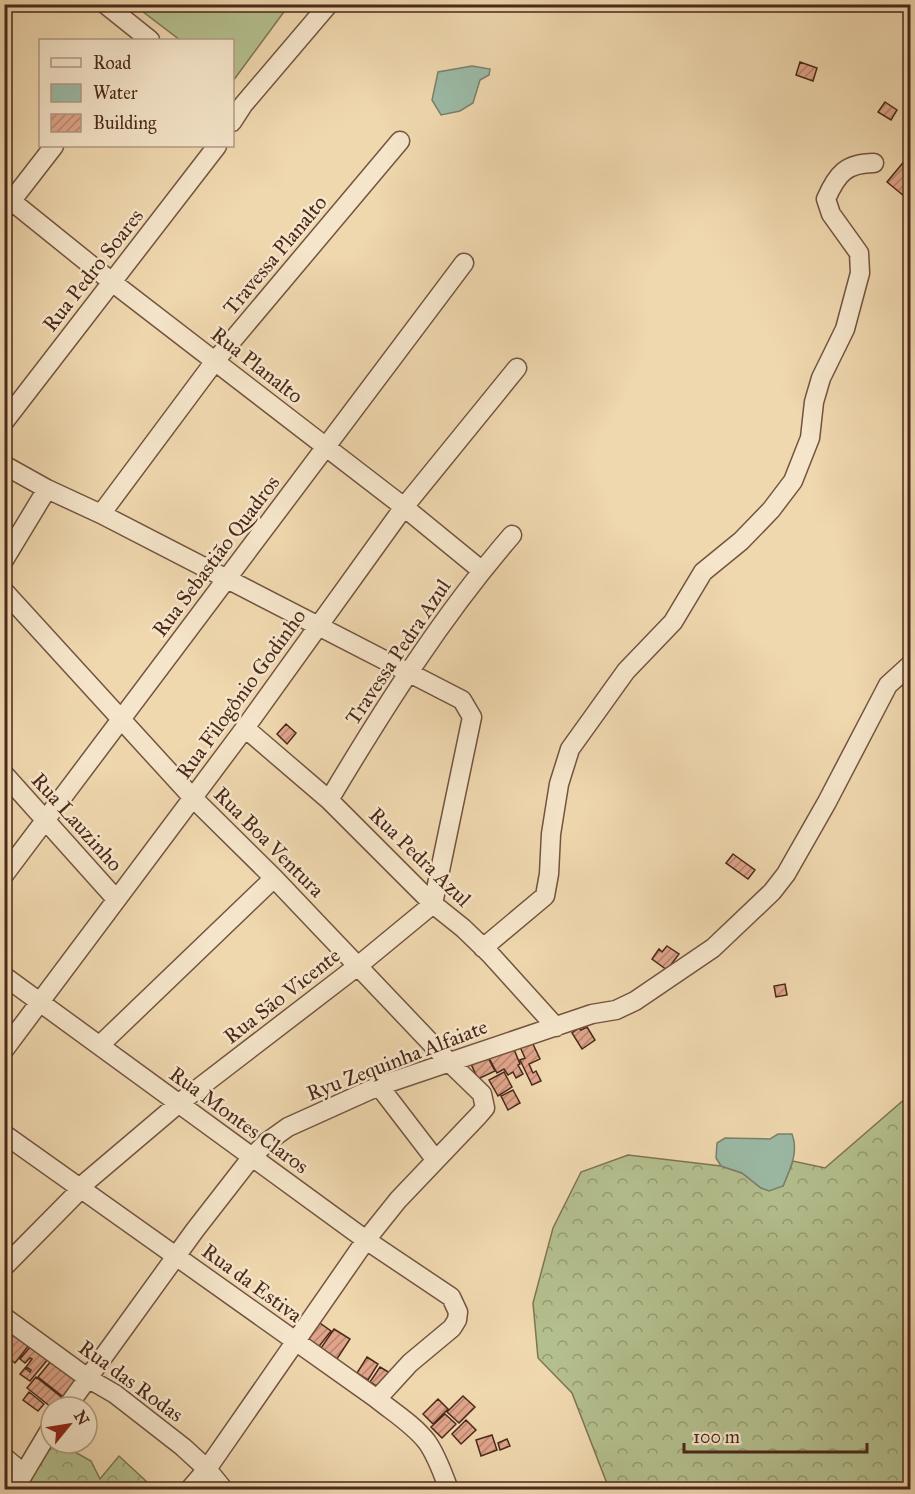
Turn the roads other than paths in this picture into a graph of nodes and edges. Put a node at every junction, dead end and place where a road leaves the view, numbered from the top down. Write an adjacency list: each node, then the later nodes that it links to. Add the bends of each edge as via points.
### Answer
1 (105, 4): 3 (street)
2 (325, 6): 4 (street)
3 (141, 38)
4 (238, 101)
5 (400, 141): 12 (street, Travessa Planalto)
6 (53, 147): 9 (street)
7 (216, 147): 11 (street, Rua Pedro Soares)
8 (874, 163): 38 (street, via 859,163 841,174 826,199 831,214 859,253 860,273 845,329 821,378 810,438 793,481 741,541 703,572 673,622 626,671 570,749 559,784 545,896)
9 (7, 202): 11 (street, Rua Planalto)
10 (464, 263): 15 (street, Rua Sebastião Quadros)
11 (112, 282): 12 (street, Rua Planalto); 14 (street, Rua Pedro Soares)
12 (215, 361): 15 (street, Rua Planalto); 19 (street, Travessa Planalto)
13 (517, 368): 18 (street, Rua Filogônio Godinho)
14 (4, 422)
15 (326, 448): 18 (street, Rua Planalto); 23 (street, Rua Sebastião Quadros)
16 (4, 465): 17 (street)
17 (47, 489): 19 (street); 21 (street)
18 (404, 507): 22 (street, Rua Planalto); 25 (street, Rua Filogônio Godinho)
19 (101, 514): 23 (street)
20 (512, 535): 22 (street, Travessa Pedra Azul)
21 (4, 560)
22 (482, 570): 27 (street, Travessa Pedra Azul)
23 (226, 580): 25 (street); 28 (street, Rua Sebastião Quadros)
24 (4, 591): 28 (street, Rua Boa Ventura)
25 (319, 627): 27 (street); 29 (street, Rua Filogônio Godinho)
26 (910, 665): 42 (street, Ryu Zequinha Alfaiate, via 888,685 827,802 772,892 713,948 635,1001)
27 (409, 673): 32 (street, Travessa Pedra Azul); 37 (street, via 462,700 472,717)
28 (122, 719): 31 (street, Rua Boa Ventura); 33 (street, Rua Sebastião Quadros)
29 (245, 728): 31 (street, Rua Filogônio Godinho); 32 (street, Rua Pedra Azul)
30 (4, 774): 33 (street, Rua Lauzinho)
31 (193, 798): 35 (street, Rua Boa Ventura); 36 (street, Rua Filogônio Godinho)
32 (329, 800): 37 (street, Rua Pedra Azul)
33 (46, 820): 34 (street, Rua Sebastião Quadros); 36 (street, Rua Lauzinho)
34 (4, 875)
35 (274, 878): 39 (street, Rua Boa Ventura); 43 (street)
36 (116, 899): 41 (street, Rua Filogônio Godinho)
37 (433, 904): 38 (street, Rua Pedra Azul); 39 (street, Rua São Vicente)
38 (483, 948): 42 (street, Rua Pedra Azul)
39 (359, 965): 45 (street, Rua Boa Ventura); 47 (street, Rua São Vicente)
40 (4, 976): 41 (street, Rua Montes Claros)
41 (41, 1002): 43 (street, Rua Montes Claros); 44 (street, Rua Filogônio Godinho)
42 (556, 1027): 45 (street, Ryu Zequinha Alfaiate)
43 (100, 1045): 47 (street, Rua Montes Claros)
44 (4, 1050)
45 (449, 1062): 46 (street, Ryu Zequinha Alfaiate); 50 (street, Rua Boa Ventura, via 482,1094 485,1108)
46 (380, 1086): 49 (street, Ryu Zequinha Alfaiate, via 288,1127); 50 (street)
47 (178, 1104): 49 (street, Rua Montes Claros); 51 (street, Rua São Vicente)
48 (4, 1134): 51 (street, Rua da Estiva)
49 (251, 1158): 52 (street, Rua Montes Claros); 53 (street, Ryu Zequinha Alfaiate)
50 (435, 1160): 52 (street)
51 (79, 1188): 53 (street, Rua da Estiva); 54 (street, Rua São Vicente)
52 (366, 1240): 56 (street); 59 (street, Rua Montes Claros, via 451,1297 458,1312 452,1328 410,1363)
53 (176, 1256): 56 (street, Rua da Estiva); 57 (street, Ryu Zequinha Alfaiate)
54 (4, 1267)
55 (4, 1317): 57 (street, Rua das Rodas)
56 (296, 1343): 59 (street, Rua da Estiva); 62 (street)
57 (89, 1379): 58 (street, Ryu Zequinha Alfaiate); 62 (street, Rua das Rodas, via 124,1401)
58 (76, 1395)
59 (377, 1399): 67 (street, Rua da Estiva, via 427,1442)
60 (39, 1447): 63 (street)
61 (4, 1457): 63 (street)
62 (207, 1469): 65 (street); 66 (street, Rua das Rodas)
63 (23, 1473): 64 (street)
64 (14, 1490)
65 (189, 1490)
66 (224, 1490)
67 (449, 1490)

